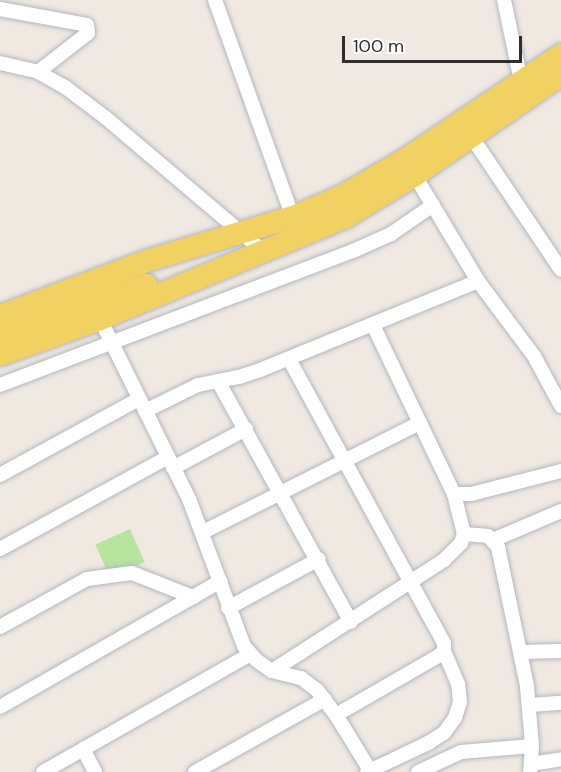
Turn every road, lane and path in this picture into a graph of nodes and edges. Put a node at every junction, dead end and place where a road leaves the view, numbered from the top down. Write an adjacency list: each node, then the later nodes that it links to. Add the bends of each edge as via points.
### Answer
1 (214, 0): 12 (street)
2 (504, 0): 8 (street)
3 (0, 9): 6 (street, via 87,26 88,33)
4 (561, 55): 8 (main road)
5 (0, 63): 6 (street)
6 (38, 72): 13 (street, via 106,118)
7 (561, 75): 8 (main road)
8 (523, 91): 9 (main road); 10 (main road)
9 (471, 136): 10 (main road); 16 (street)
10 (410, 167): 11 (street); 12 (main road, via 346,217)
11 (433, 204): 19 (street); 24 (street, via 391,234 353,251)
12 (296, 227): 13 (main road); 15 (main road)
13 (241, 231): 14 (main road); 15 (street)
14 (193, 246): 18 (main road); 20 (main road)
15 (264, 252): 17 (main road)
16 (561, 270)
17 (208, 275): 18 (main road); 21 (main road)
18 (157, 281): 23 (main road)
19 (478, 281): 22 (street); 30 (street, via 534,356)
20 (0, 316)
21 (100, 319): 24 (street); 25 (main road)
22 (373, 325): 26 (street); 31 (street)
23 (0, 336)
24 (111, 344): 28 (street); 29 (street)
25 (0, 355)
26 (289, 358): 27 (street); 33 (street)
27 (218, 381): 29 (street); 32 (street)
28 (0, 386)
29 (142, 405): 34 (street); 36 (street)
30 (561, 406)
31 (420, 423): 33 (street); 38 (street)
32 (246, 429): 34 (street); 37 (street)
33 (346, 460): 37 (street); 46 (street)
34 (171, 463): 40 (street); 43 (street)
35 (561, 471): 38 (street, via 471,494)
36 (0, 475)
37 (281, 492): 40 (street); 44 (street)
38 (454, 494): 41 (street)
39 (561, 511): 42 (street)
40 (203, 532): 45 (street)
41 (464, 534): 42 (street); 46 (street, via 444,560)
42 (493, 540): 52 (street)
43 (0, 549)
44 (319, 559): 48 (street); 49 (street)
45 (221, 581): 47 (street); 48 (street)
46 (411, 583): 49 (street); 51 (street, via 444,643)
47 (193, 597): 50 (street, via 132,573 87,579); 59 (street)
48 (228, 608): 54 (street)
49 (351, 622): 55 (street)
50 (0, 627)
51 (444, 651): 60 (street); 68 (street, via 458,684 460,702 455,718 444,733)
52 (521, 651): 53 (street); 58 (street)
53 (561, 651)
54 (251, 654): 55 (street); 62 (street)
55 (272, 671): 56 (street, via 301,678)
56 (325, 699): 60 (street); 67 (street)
57 (561, 703): 58 (street)
58 (530, 705): 61 (street)
59 (0, 707)
60 (336, 715): 68 (street)
61 (532, 746): 64 (street); 69 (street, via 461,752)
62 (83, 749): 65 (street); 66 (street)
63 (561, 759): 64 (street)
64 (531, 768)
65 (43, 772)
66 (95, 772)
67 (195, 772)
68 (369, 772)
69 (418, 772)

